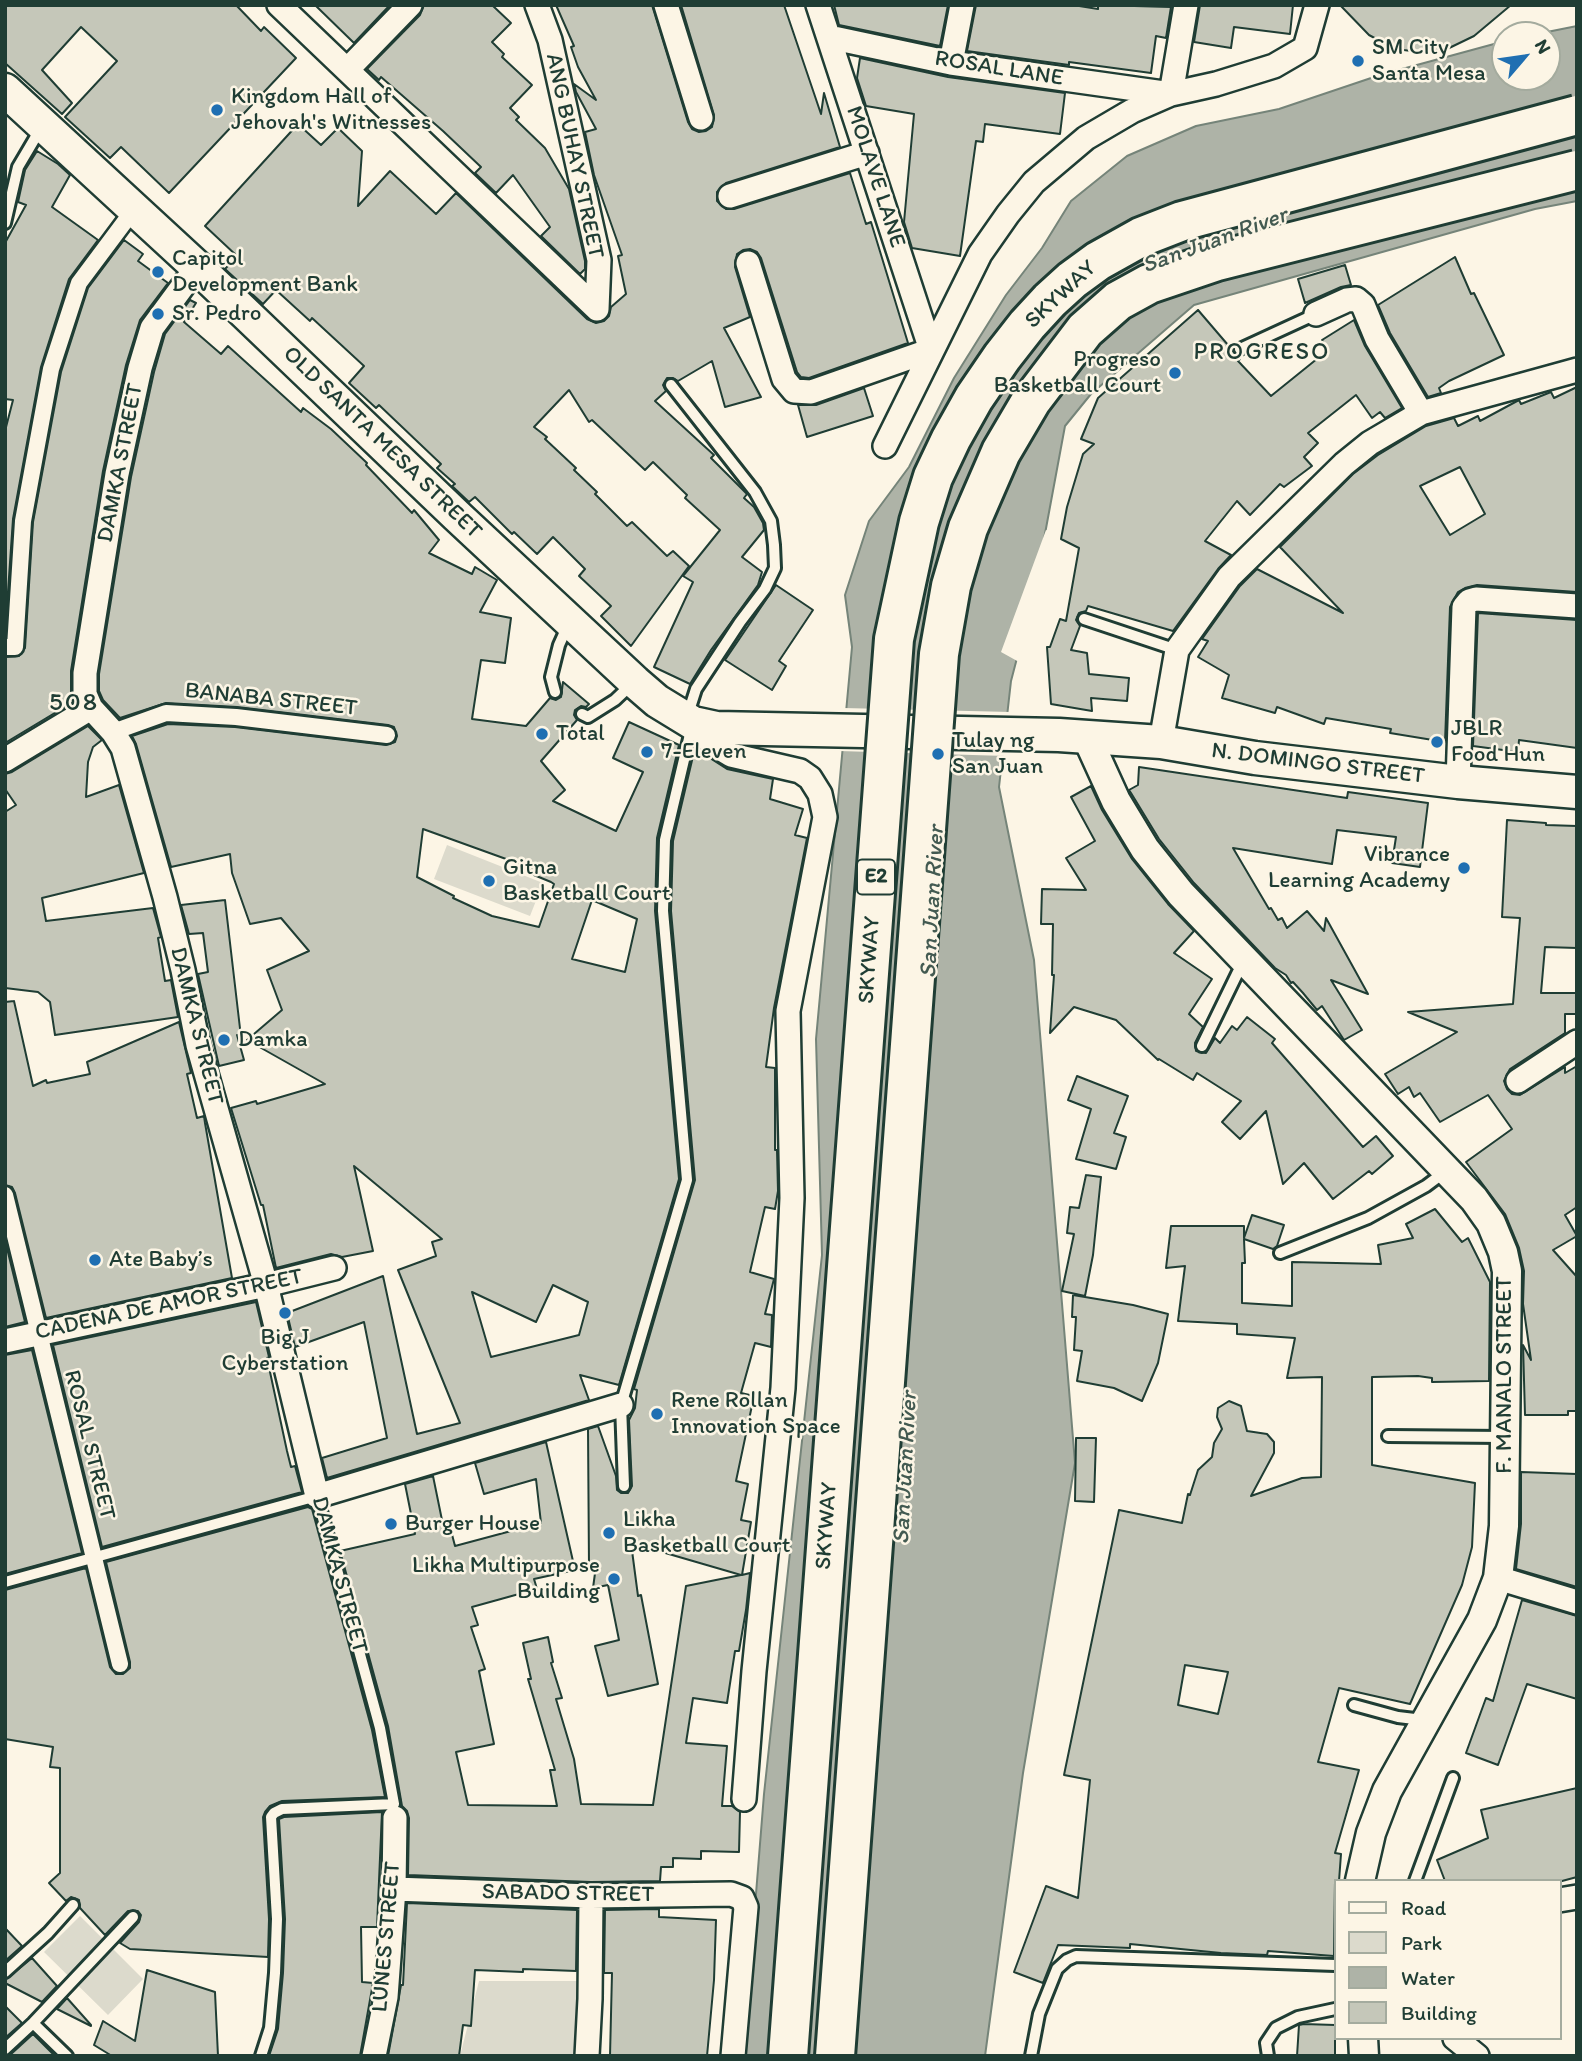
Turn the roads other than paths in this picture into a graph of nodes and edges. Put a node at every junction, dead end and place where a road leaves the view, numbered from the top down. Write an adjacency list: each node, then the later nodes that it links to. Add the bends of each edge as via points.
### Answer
1 (279, 5): 11 (street)
2 (410, 5): 11 (street)
3 (537, 5): 11 (street, ANG BUHAY STREET, via 550,40 599,260 600,312)
4 (666, 5): 15 (street)
5 (818, 5): 9 (street, MOLAVE LANE)
6 (961, 5): 10 (street)
7 (1186, 5): 13 (street)
8 (1317, 5): 13 (street, via 1305,48 1274,66)
9 (829, 37): 10 (street, ROSAL LANE); 17 (street, MOLAVE LANE)
10 (951, 63): 13 (street, ROSAL LANE)
11 (347, 70)
12 (5, 90): 16 (main road, OLD SANTA MESA STREET)
13 (1171, 94): 26 (street, via 1086,138 1034,182 980,254)
14 (1577, 116): 92 (highway, SKYWAY / E2, bridge, via 1182,221 1098,261 1050,300 1002,357 974,398 933,477 894,639)
15 (701, 118)
16 (43, 125): 20 (main road, OLD SANTA MESA STREET); 21 (lane, via 18,167)
17 (867, 153): 19 (street); 26 (street, MOLAVE LANE)
18 (1577, 170): 93 (highway, SKYWAY / E2, bridge, via 1217,261 1149,284 1118,301 1085,330 1031,401 1001,452 968,528 951,586 939,654)
19 (730, 196)
20 (135, 208): 23 (main road, OLD SANTA MESA STREET); 34 (street, via 79,283 51,369 23,521 15,647)
21 (5, 223)
22 (748, 263): 26 (street, via 784,379 794,391 811,392)
23 (197, 267): 33 (main road, OLD SANTA MESA STREET); 38 (street, DAMKA STREET, via 152,328 140,368 117,474 85,673 85,694)
24 (1316, 314): 25 (lane); 29 (street, via 1347,300 1363,304 1377,339)
25 (1240, 349)
26 (932, 350): 30 (street)
27 (1577, 370): 29 (street)
28 (671, 385): 40 (lane, via 755,492 771,521 774,545 775,568 696,689)
29 (1421, 413): 35 (street, via 1344,464 1229,577)
30 (885, 446)
31 (1577, 606): 47 (street, via 1476,599 1464,607)
32 (1084, 619): 35 (lane)
33 (570, 620): 36 (main road, OLD SANTA MESA STREET); 37 (lane, via 551,677)
34 (5, 647)
35 (1177, 650): 45 (street)
36 (635, 682): 39 (lane, via 589,717); 40 (main road, OLD SANTA MESA STREET)
37 (555, 692)
38 (91, 708): 41 (street, DAMKA STREET); 46 (street)
39 (582, 714)
40 (690, 722): 43 (main road, OLD SANTA MESA STREET, bridge, via 716,728); 60 (lane, via 666,840 663,911 687,1180); 73 (street, via 731,755 800,771 810,778 820,794 825,817 788,1012 792,1198 783,1388)
41 (113, 732): 42 (street, BANABA STREET, via 166,713); 57 (street, DAMKA STREET, via 123,748 165,897 198,1045)
42 (387, 735)
43 (1059, 735): 44 (main road, N. DOMINGO STREET)
44 (1091, 737): 45 (main road, N. DOMINGO STREET); 49 (street, F. MANALO STREET, via 1116,801 1144,849)
45 (1161, 742): 47 (main road, N. DOMINGO STREET)
46 (5, 760)
47 (1458, 782): 48 (main road, N. DOMINGO STREET)
48 (1577, 792)
49 (1247, 963): 51 (lane, via 1238,972); 53 (street, F. MANALO STREET)
50 (1577, 1042): 52 (street)
51 (1202, 1045)
52 (1518, 1081)
53 (1447, 1170): 55 (lane, via 1368,1218); 62 (street, F. MANALO STREET, via 1491,1223 1503,1252 1507,1271)
54 (5, 1195): 58 (street, ROSAL STREET)
55 (1279, 1253)
56 (334, 1269): 57 (street, CADENA DE AMOR STREET)
57 (266, 1285): 58 (street, CADENA DE AMOR STREET); 64 (street, DAMKA STREET)
58 (38, 1333): 59 (street, CADENA DE AMOR STREET); 65 (street, ROSAL STREET)
59 (5, 1341)
60 (621, 1405): 63 (lane); 64 (street)
61 (1388, 1436): 62 (lane)
62 (1504, 1437): 66 (street, F. MANALO STREET)
63 (624, 1486)
64 (317, 1496): 65 (lane); 74 (lane, DAMKA STREET, via 380,1728)
65 (94, 1558): 67 (lane); 69 (street, ROSAL STREET)
66 (1499, 1578): 68 (street); 71 (street, F. MANALO STREET, via 1482,1620)
67 (5, 1582)
68 (1577, 1602)
69 (120, 1664)
70 (1354, 1705): 71 (lane)
71 (1426, 1721): 75 (street, F. MANALO STREET, via 1387,1791)
72 (1453, 1778): 76 (lane)
73 (744, 1799)
74 (394, 1811): 77 (street, LUNES STREET); 88 (lane, via 282,1809 271,1817 275,1973 270,2028)
75 (1360, 1879)
76 (1416, 1879)
77 (394, 1889): 78 (street, SABADO STREET); 89 (street, LUNES STREET, via 386,1997)
78 (591, 1896): 90 (street); 91 (street, SABADO STREET, via 731,1894 741,1898 746,1907)
79 (73, 1905): 82 (lane)
80 (133, 1917): 84 (lane)
81 (1334, 1965): 94 (lane, via 1076,1956 1057,1969 1039,2014)
82 (5, 1972)
83 (1334, 2009): 95 (lane, via 1298,2017 1276,2028 1266,2042)
84 (33, 2023): 86 (lane); 87 (lane)
85 (1457, 2040): 96 (street)
86 (5, 2049)
87 (67, 2056)
88 (261, 2056)
89 (374, 2056)
90 (587, 2056)
91 (733, 2056)
92 (788, 2056)
93 (835, 2056)
94 (1031, 2056)
95 (1268, 2056)
96 (1477, 2056)

